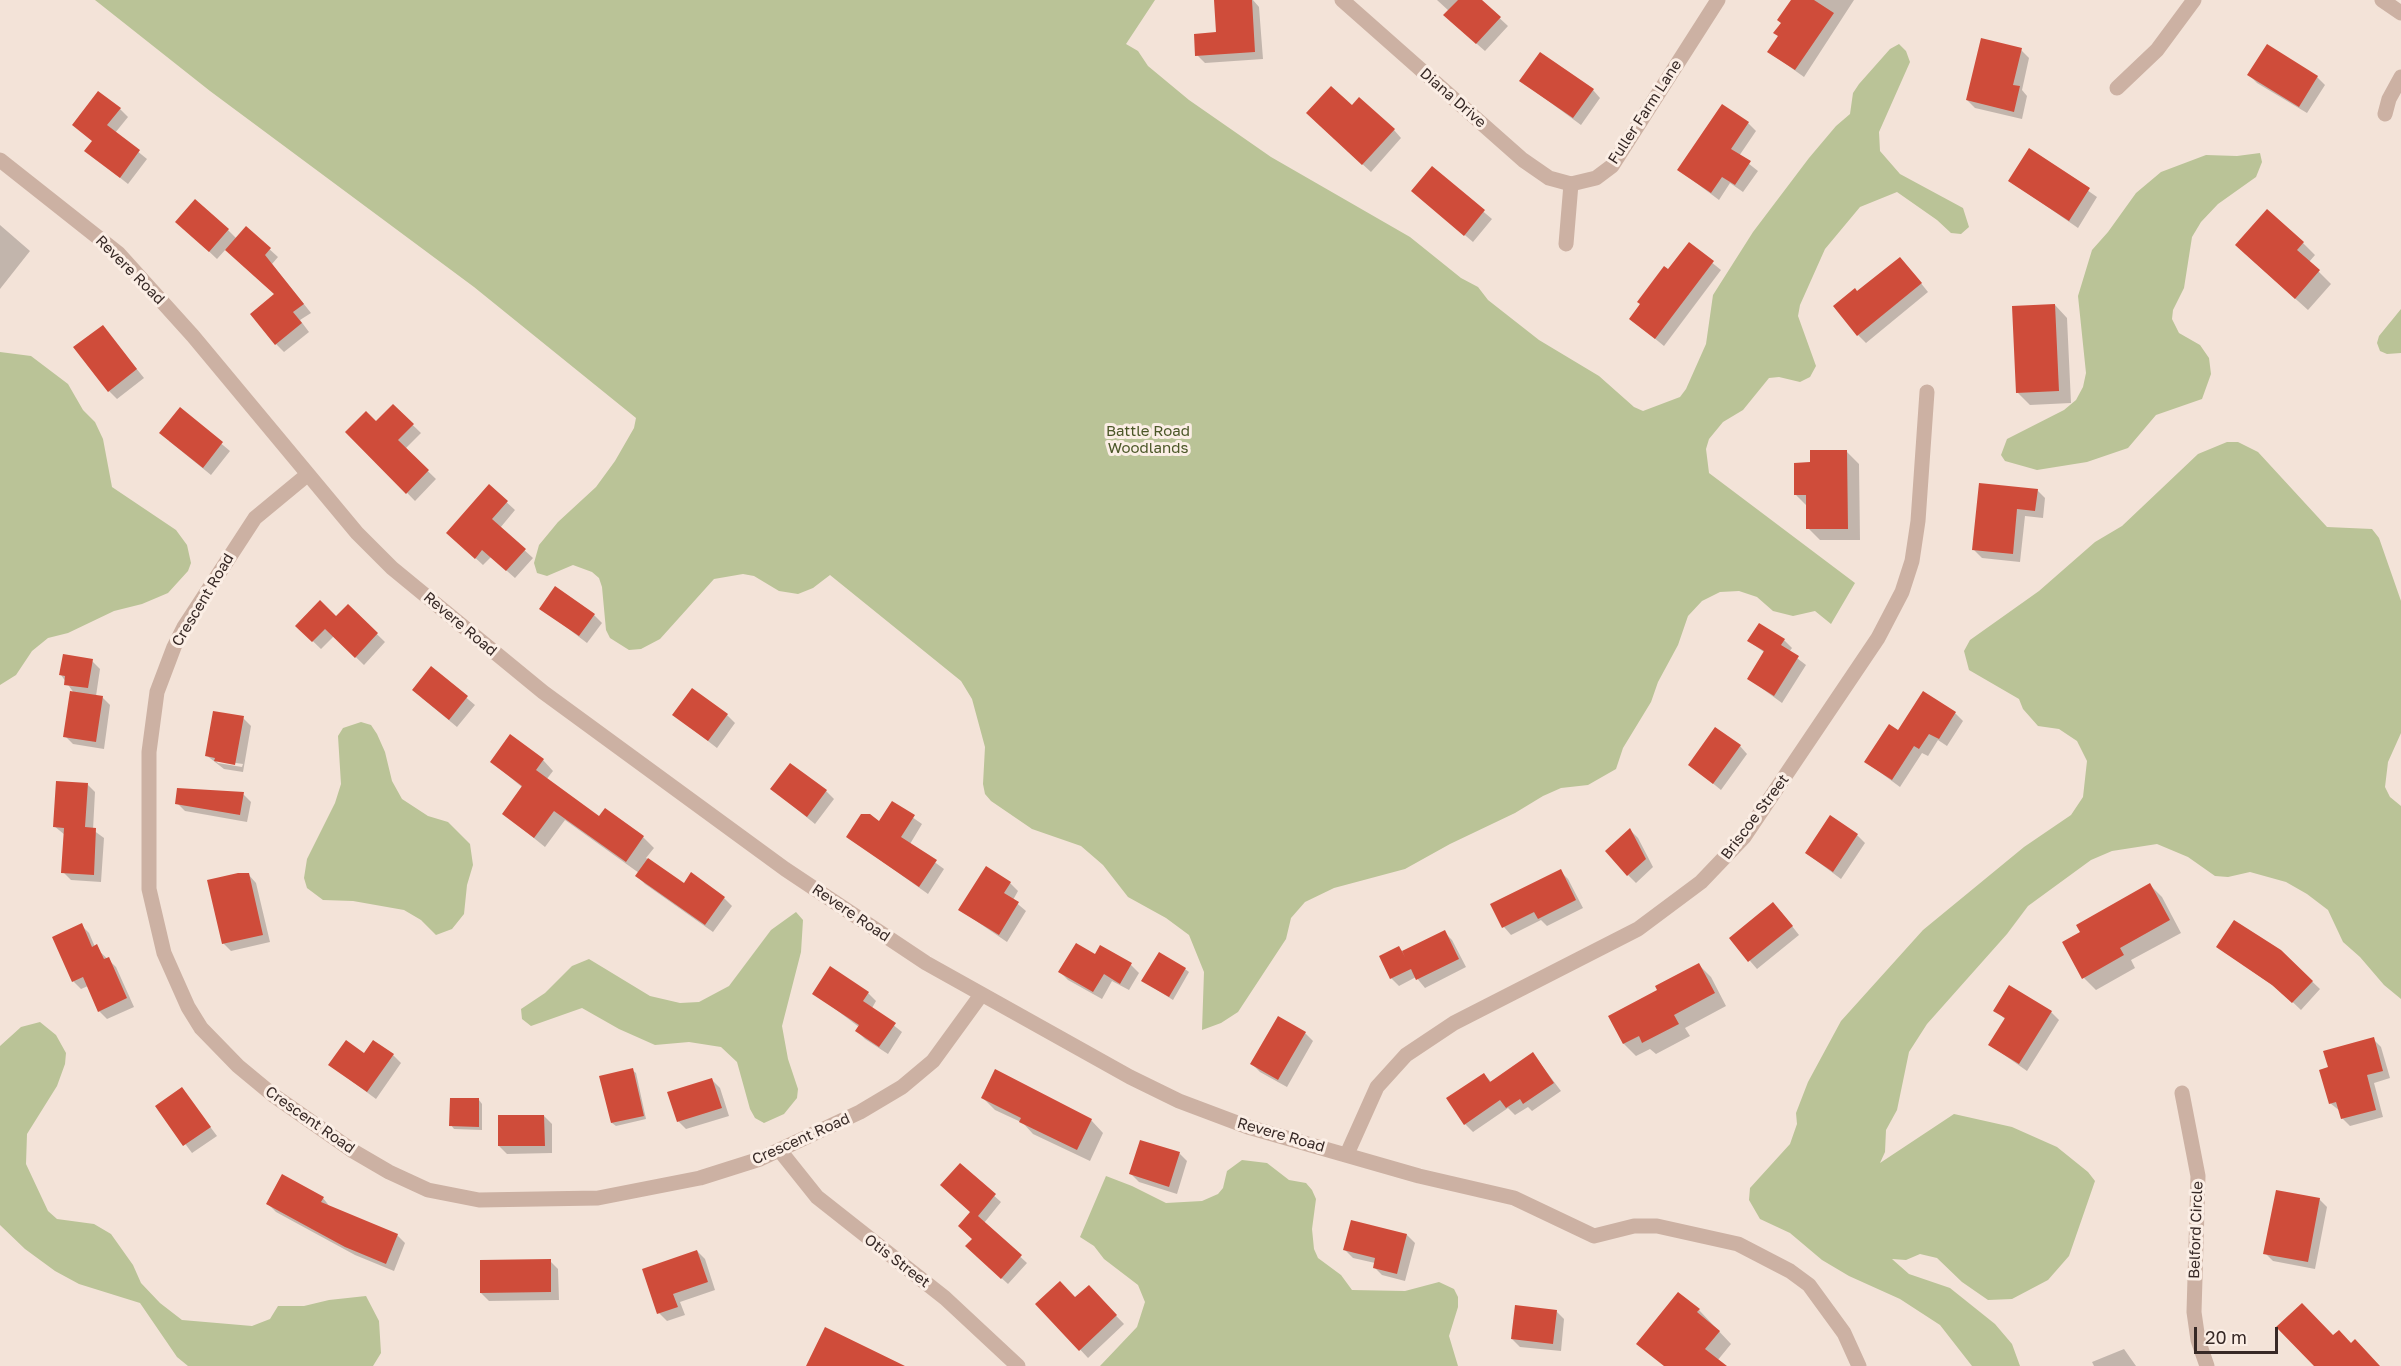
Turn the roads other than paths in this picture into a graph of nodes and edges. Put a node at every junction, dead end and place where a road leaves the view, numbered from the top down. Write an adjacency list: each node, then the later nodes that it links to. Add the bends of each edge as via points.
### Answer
1 (1342, 0): 10 (street, Diana Drive, via 1530,165 1549,178)
2 (1718, 0): 10 (street, Fuller Farm Lane, via 1612,166 1596,178)
3 (2194, 0): 7 (street, via 2157,50)
4 (2382, 0): 5 (street)
5 (2401, 13)
6 (2401, 77): 8 (street)
7 (2117, 88)
8 (2385, 114)
9 (0, 160): 13 (street, Revere Road, via 119,254 193,336)
10 (1570, 184): 11 (street)
11 (1566, 244)
12 (1928, 392): 17 (street, Briscoe Street, via 1918,521 1902,592 1878,638 1744,837 1701,882 1638,929 1454,1023 1407,1054 1377,1087)
13 (307, 476): 14 (street, Revere Road, via 393,568 543,692 785,869); 16 (street, Crescent Road, via 263,509 248,528 184,627 157,692 149,752 149,889 164,953 201,1028 238,1066 312,1125 389,1173 461,1199 598,1198 700,1178)
14 (981, 995): 16 (street, Crescent Road, via 942,1051 918,1074 881,1101); 17 (street, Revere Road, via 1179,1101 1269,1134)
15 (2182, 1093): 20 (street, Belford Circle, via 2198,1176 2195,1319)
16 (781, 1152): 18 (street, Otis Street, via 818,1197 945,1298)
17 (1347, 1154): 19 (street, Revere Road, via 1514,1198 1594,1236 1634,1226 1657,1226 1738,1244 1791,1271 1809,1285 1844,1333)
18 (1018, 1366)
19 (1859, 1366)
20 (2207, 1366)

